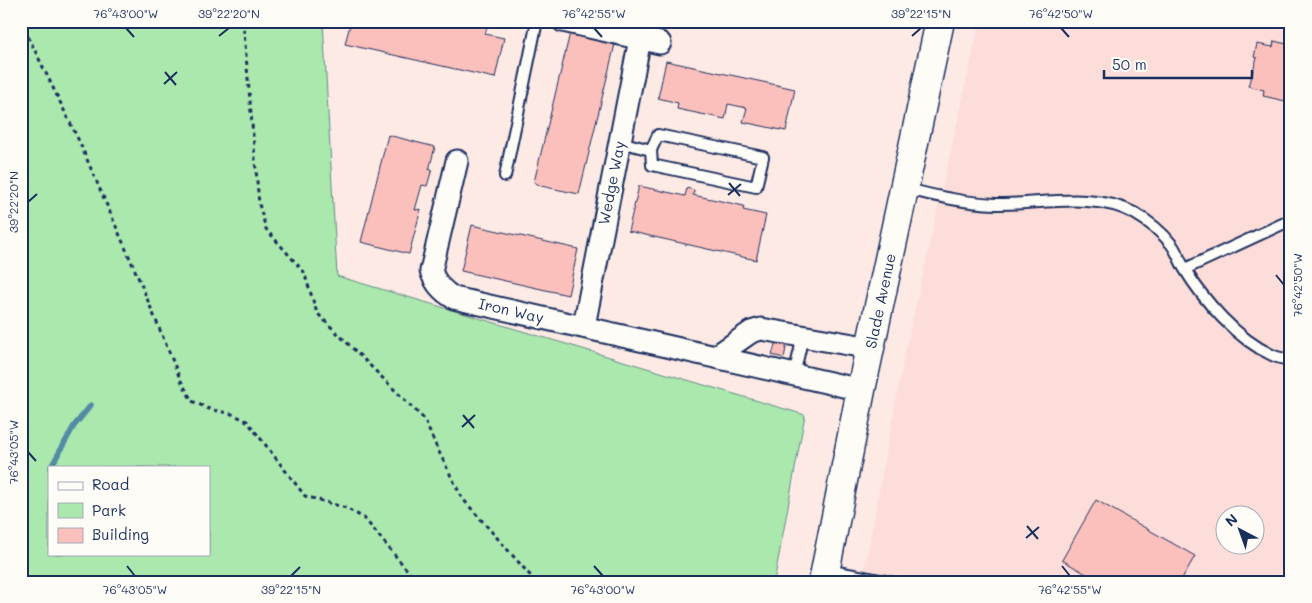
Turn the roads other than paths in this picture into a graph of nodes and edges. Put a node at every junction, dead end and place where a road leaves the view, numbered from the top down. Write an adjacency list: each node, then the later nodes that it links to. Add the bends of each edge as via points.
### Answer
1 (537, 21): 7 (lane)
2 (563, 21): 4 (street, Wedge Way, via 650,41)
3 (940, 21): 8 (main road, Slade Avenue)
4 (620, 142): 5 (lane); 11 (street, Wedge Way)
5 (651, 150): 5 (lane, via 652,165 756,187 763,157 658,135)
6 (457, 161): 11 (street, Iron Way, via 431,271 435,281 454,298)
7 (504, 176)
8 (905, 189): 10 (lane, via 970,203 1055,200 1111,205 1133,212 1154,227 1172,245); 13 (main road, Slade Avenue)
9 (1291, 220): 10 (lane)
10 (1185, 269): 15 (lane, via 1206,298 1242,336 1274,356)
11 (584, 326): 14 (street, Iron Way)
12 (803, 336): 13 (street); 14 (street, via 761,329 751,332); 16 (lane)
13 (870, 348): 17 (main road, Slade Avenue)
14 (715, 357): 16 (street, Iron Way)
15 (1291, 360)
16 (794, 375): 17 (street, Iron Way)
17 (861, 390): 18 (main road, Slade Avenue)
18 (824, 576): 19 (lane)
19 (890, 582)

